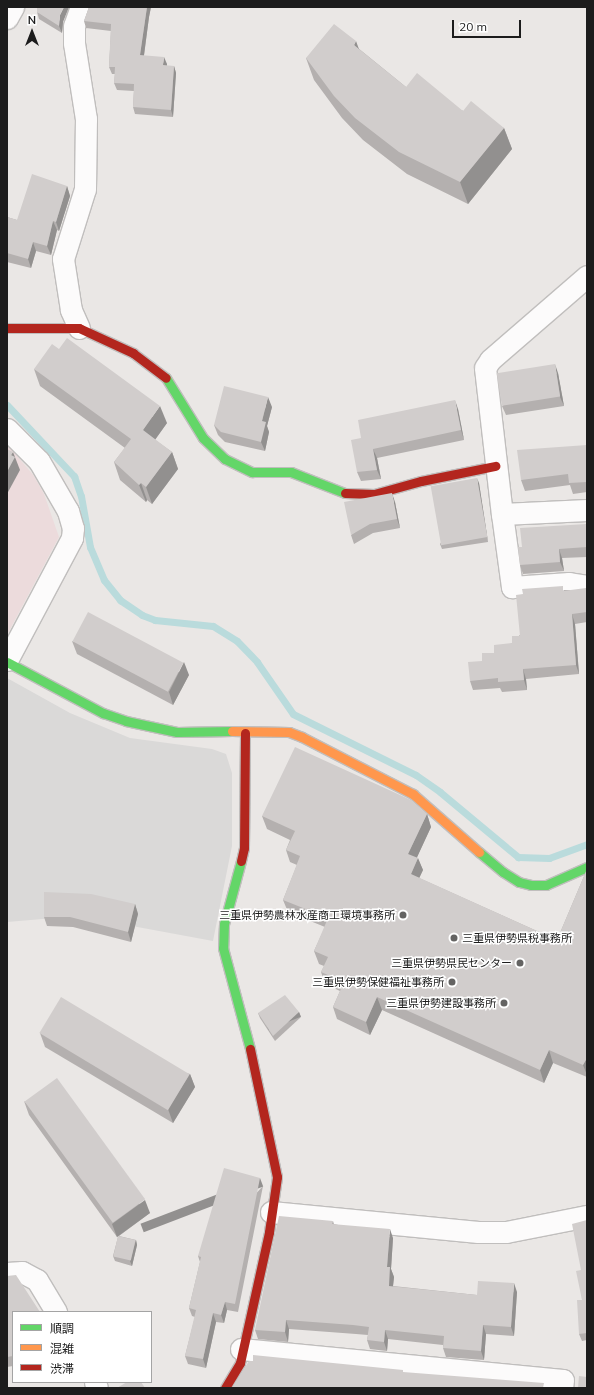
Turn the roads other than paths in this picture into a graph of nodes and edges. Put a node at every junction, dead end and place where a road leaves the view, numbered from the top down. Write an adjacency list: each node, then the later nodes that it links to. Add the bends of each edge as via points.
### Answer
1 (13, 7): 3 (street)
2 (81, 7): 6 (street, via 74,26 74,43 86,119 85,189 63,259 71,310)
3 (7, 18)
4 (587, 276): 8 (street, via 490,360 485,368)
5 (7, 328): 6 (street)
6 (79, 328): 8 (street, via 133,353 166,378 203,438 225,459 252,472 291,472 344,493 374,494 421,481)
7 (7, 429): 12 (street, via 39,461 68,511 73,528 72,538)
8 (495, 466): 10 (street)
9 (587, 510): 10 (street)
10 (502, 514): 11 (street, via 512,588 569,583)
11 (587, 586)
12 (7, 661): 13 (street, via 103,713 126,721 177,732)
13 (245, 733): 14 (street, via 289,732 396,784 426,803 503,872 519,882 546,885); 15 (street, via 244,848 224,924 223,948 271,1136 277,1177)
14 (587, 867)
15 (271, 1212): 16 (street, via 478,1232 506,1232); 19 (street)
16 (587, 1216)
17 (7, 1273): 18 (street, via 22,1272 37,1280)
18 (55, 1311)
19 (241, 1349): 20 (street, via 240,1363); 21 (street, via 563,1380)
20 (225, 1388)
21 (562, 1388)

